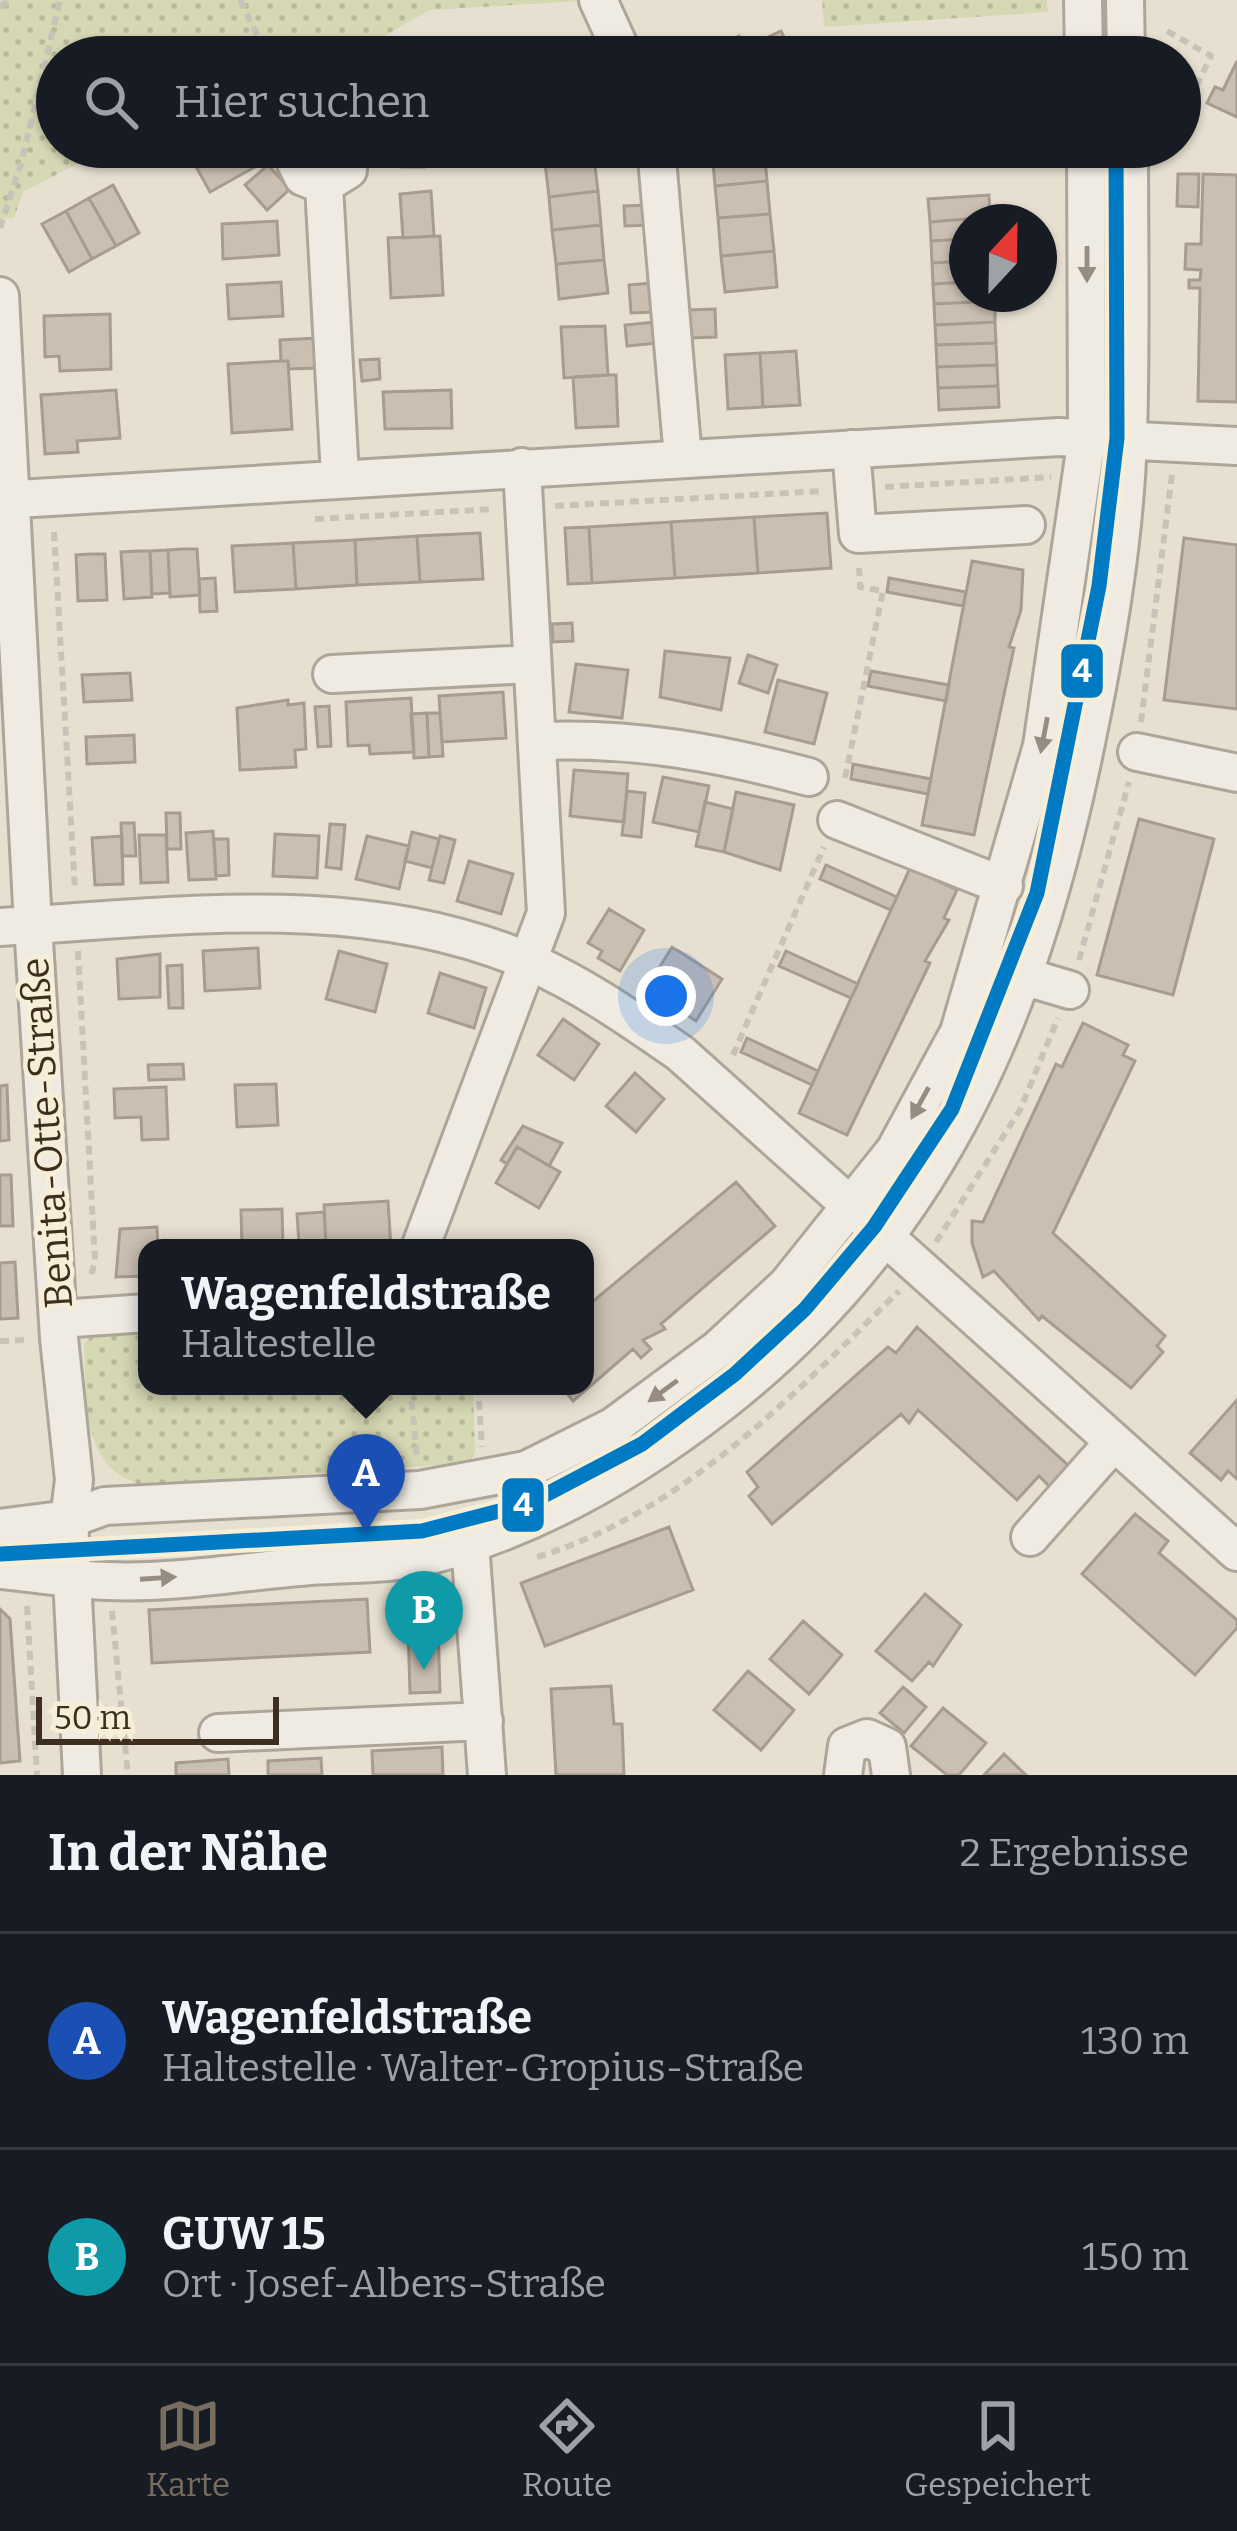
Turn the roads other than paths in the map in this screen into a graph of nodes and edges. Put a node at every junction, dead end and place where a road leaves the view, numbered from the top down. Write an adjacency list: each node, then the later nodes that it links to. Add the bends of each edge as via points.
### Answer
1 (598, 0): 4 (street)
2 (1083, 0): 5 (street)
3 (1125, 0): 6 (street)
4 (614, 36)
5 (1084, 36)
6 (1126, 36)
7 (298, 168): 12 (street)
8 (348, 168): 12 (street)
9 (658, 168): 18 (street)
10 (1085, 168): 14 (street, one-way to 14)
11 (1129, 168): 15 (street)
12 (325, 185): 20 (street)
13 (0, 296): 21 (street, Benita-Otte-Straße)
14 (1073, 437): 15 (street); 17 (street); 30 (street, one-way to 30, via 1042,746)
15 (1128, 439): 16 (street); 33 (street, via 1094,700)
16 (1237, 446)
17 (851, 449): 18 (street); 22 (street, via 858,534)
18 (682, 458): 19 (street)
19 (521, 467): 20 (street); 23 (street)
20 (340, 476): 21 (street)
21 (5, 500): 31 (street, Benita-Otte-Straße)
22 (1026, 525)
23 (532, 664): 24 (street); 25 (street)
24 (332, 674)
25 (540, 741): 28 (street, via 674,746); 32 (street, via 546,913)
26 (1137, 752): 27 (street)
27 (1237, 773)
28 (809, 777)
29 (837, 820): 30 (street)
30 (1004, 886): 35 (street, one-way to 35, via 959,1032 895,1150)
31 (17, 926): 32 (street, via 295,910 369,918); 39 (street, Benita-Otte-Straße)
32 (530, 962): 35 (street, via 601,998 680,1053); 37 (street)
33 (1026, 977): 34 (street); 36 (street, via 964,1119)
34 (1070, 990)
35 (852, 1207): 36 (street); 45 (street, one-way to 45, via 787,1285 684,1376 570,1450 486,1480 420,1490 105,1506)
36 (884, 1235): 40 (street); 43 (street, via 805,1330 671,1441 566,1502)
37 (423, 1239)
38 (138, 1314): 39 (street)
39 (70, 1318): 45 (street, Benita-Otte-Straße)
40 (1114, 1442): 42 (street); 44 (street)
41 (0, 1528): 45 (street)
42 (1030, 1537)
43 (470, 1543): 45 (street, one-way to 43, via 423,1557); 47 (street)
44 (1237, 1552)
45 (80, 1557): 46 (street); 49 (street, Benita-Otte-Straße)
46 (14, 1572)
47 (484, 1720): 48 (street); 50 (street)
48 (218, 1733)
49 (82, 1775)
50 (488, 1775)
51 (843, 1775): 52 (street, via 847,1746 866,1738 887,1747)
52 (891, 1775)

